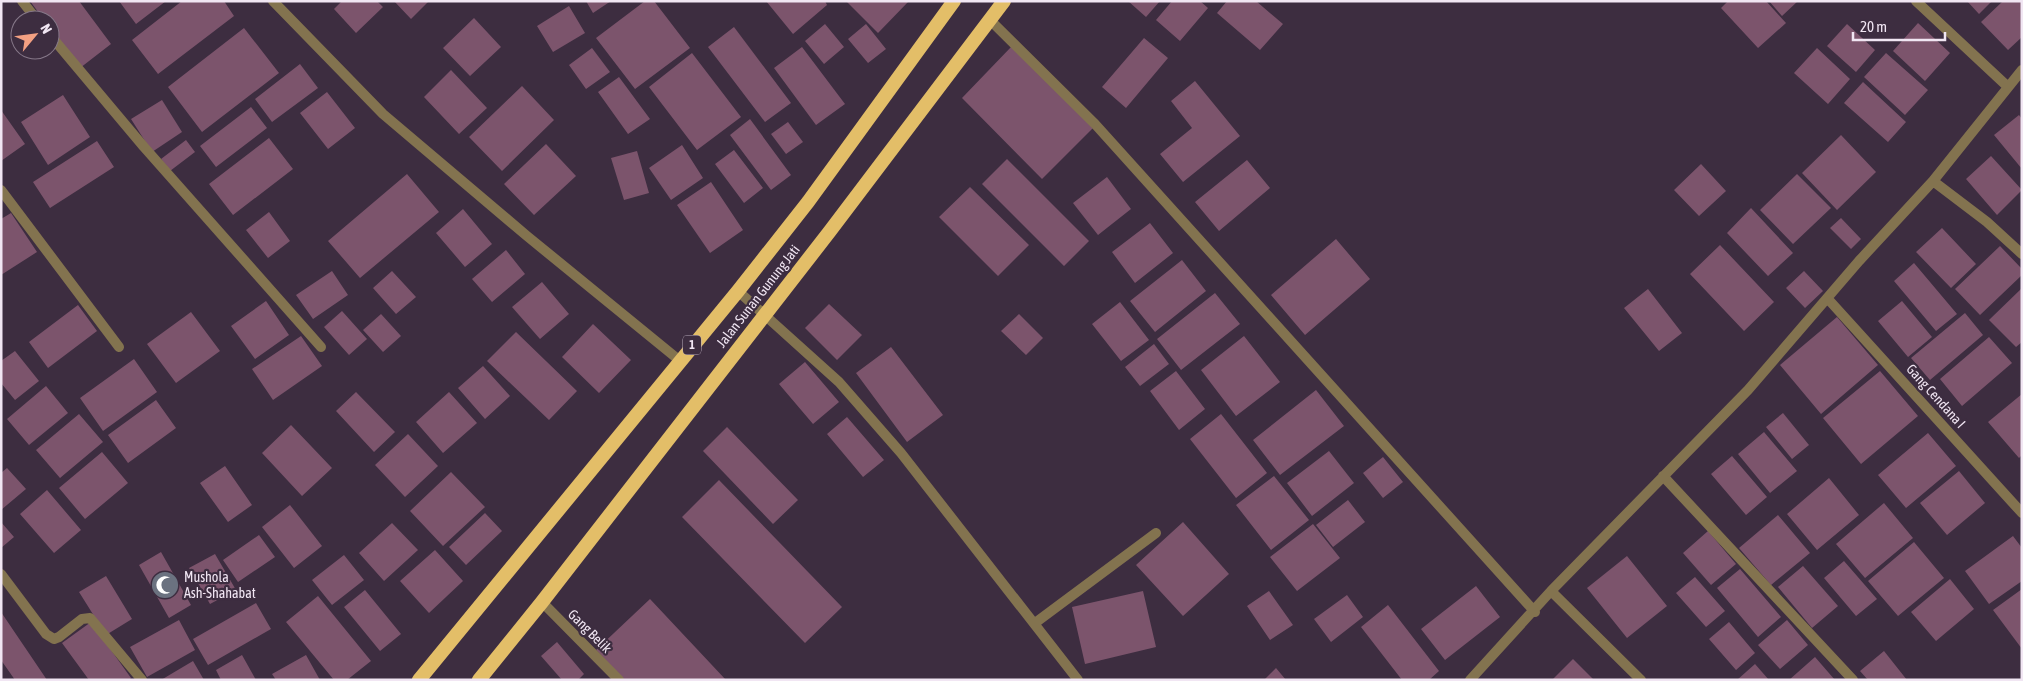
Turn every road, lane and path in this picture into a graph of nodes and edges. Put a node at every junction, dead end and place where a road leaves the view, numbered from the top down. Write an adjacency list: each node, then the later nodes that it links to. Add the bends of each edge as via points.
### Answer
1 (273, 1): 17 (street, via 383,114)
2 (1004, 1): 5 (highway, Jalan Sunan Gunung Jati)
3 (1916, 1): 8 (street)
4 (948, 4): 12 (highway, 1, via 808,202)
5 (990, 20): 14 (highway, Jalan Sunan Gunung Jati); 24 (street, via 1095,124)
6 (60, 47): 16 (street)
7 (2022, 70): 8 (street)
8 (2007, 86): 9 (street)
9 (1933, 181): 11 (street, via 1987,222); 13 (street)
10 (1, 190): 15 (street)
11 (2022, 254)
12 (738, 291): 14 (street); 17 (highway, 1)
13 (1828, 299): 18 (street, via 1748,390); 19 (street, Gang Cendana I)
14 (765, 313): 23 (highway, Jalan Sunan Gunung Jati); 25 (street, via 839,382 901,453)
15 (119, 347)
16 (321, 348)
17 (679, 360): 27 (highway, 1)
18 (1663, 476): 22 (street); 33 (street)
19 (2022, 513)
20 (1156, 533): 25 (street)
21 (1, 574): 26 (street, via 46,634 59,637 82,619 90,618)
22 (1552, 591): 24 (street); 32 (street)
23 (542, 602): 28 (highway, Jalan Sunan Gunung Jati); 29 (street, Gang Belik)
24 (1535, 612): 31 (street)
25 (1035, 623): 30 (street)
26 (140, 679)
27 (419, 680)
28 (479, 680)
29 (619, 680)
30 (1078, 680)
31 (1470, 680)
32 (1641, 680)
33 (1853, 680)

